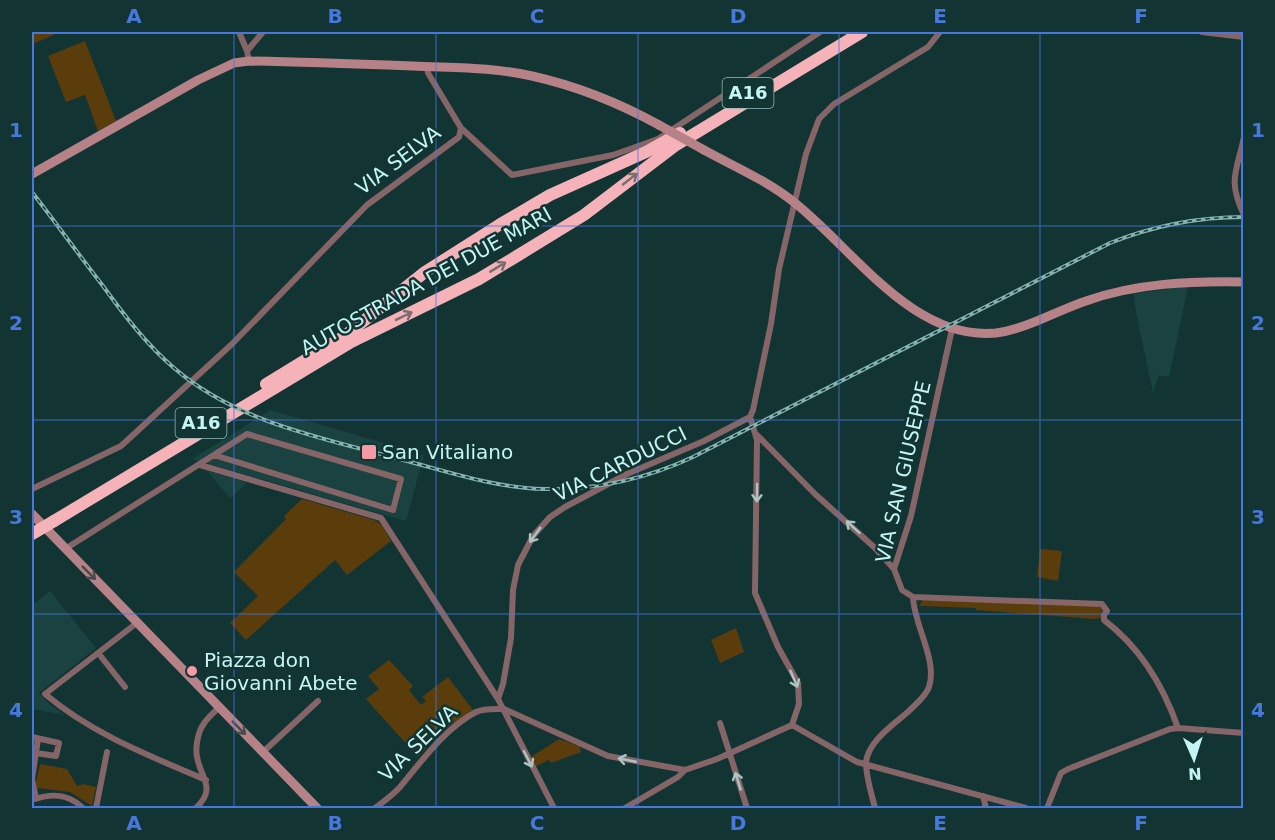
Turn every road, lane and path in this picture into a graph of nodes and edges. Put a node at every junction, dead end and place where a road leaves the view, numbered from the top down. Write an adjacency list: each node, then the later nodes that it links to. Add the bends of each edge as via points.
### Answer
1 (239, 32): 9 (street)
2 (262, 32): 9 (street)
3 (820, 32): 11 (street, via 658,139 613,156 512,175)
4 (849, 32): 24 (highway, AUTOSTRADA DEI DUE MARI / A16, via 664,142 550,195 469,244 425,272 346,335)
5 (862, 32): 24 (highway, AUTOSTRADA DEI DUE MARI / A16, one-way to 5, via 351,342 479,279 584,215 676,145)
6 (940, 32): 14 (street, via 928,47 834,104 819,119)
7 (1202, 32): 8 (street)
8 (1244, 37)
9 (248, 56): 10 (street); 13 (street)
10 (427, 67): 11 (street, VIA SELVA); 14 (street, bridge, via 490,69 552,81 619,104)
11 (461, 128): 22 (street, VIA SELVA, via 459,137 367,205 232,344 121,446)
12 (1244, 137): 15 (street, via 1233,188)
13 (32, 174)
14 (795, 202): 17 (street, via 903,302); 18 (street)
15 (1244, 215)
16 (1244, 282): 17 (street, via 1185,282 1128,289 1005,331)
17 (952, 329): 27 (street, VIA SAN GIUSEPPE, via 915,499)
18 (750, 417): 19 (street); 32 (street, VIA CARDUCCI, one-way to 32, via 565,507 533,536 518,565 511,638)
19 (757, 434): 27 (street, one-way to 19); 37 (street, one-way to 37, via 755,593 798,683 799,704)
20 (214, 455): 20 (street, via 247,434 401,479 393,510); 21 (street)
21 (200, 465): 26 (street); 32 (street, via 381,518)
22 (32, 489)
23 (32, 519): 24 (highway, AUTOSTRADA DEI DUE MARI / A16)
24 (51, 522): 25 (highway, AUTOSTRADA DEI DUE MARI / A16, bridge); 26 (street)
25 (32, 534)
26 (65, 549): 29 (street, one-way to 29)
27 (894, 569): 28 (street, VIA SAN GIUSEPPE, via 902,590)
28 (913, 597): 38 (street, via 1102,604 1107,611 1104,620 1151,669); 45 (street, via 915,618 929,656 930,685 920,701 883,734)
29 (138, 622): 30 (street); 34 (street)
30 (99, 654): 31 (street); 47 (street, via 45,694 101,732)
31 (125, 687)
32 (498, 699): 35 (street)
33 (318, 701): 42 (street)
34 (219, 707): 42 (street, one-way to 42); 47 (street, via 202,725 197,750)
35 (504, 709): 46 (street, one-way to 35, via 608,756); 54 (street, VIA SELVA, via 477,711 457,726 414,767 399,789); 55 (street, one-way to 55)
36 (720, 723): 44 (street)
37 (792, 725): 44 (street); 45 (street)
38 (1178, 728): 39 (street); 61 (street, via 1061,773)
39 (1244, 733)
40 (35, 738): 43 (street); 43 (street, via 59,743 56,756)
41 (106, 752): 51 (street)
42 (263, 752): 53 (street)
43 (36, 753): 49 (street)
44 (730, 753): 46 (street); 57 (street, one-way to 44)
45 (866, 765): 48 (street); 58 (street)
46 (685, 770): 56 (street)
47 (206, 780): 52 (street, via 207,792)
48 (983, 796): 59 (street); 60 (street)
49 (34, 799): 50 (street, via 60,795)
50 (82, 808)
51 (96, 808)
52 (196, 808)
53 (317, 808)
54 (375, 808)
55 (554, 808)
56 (625, 808)
57 (747, 808)
58 (875, 808)
59 (986, 808)
60 (1026, 808)
61 (1047, 808)

